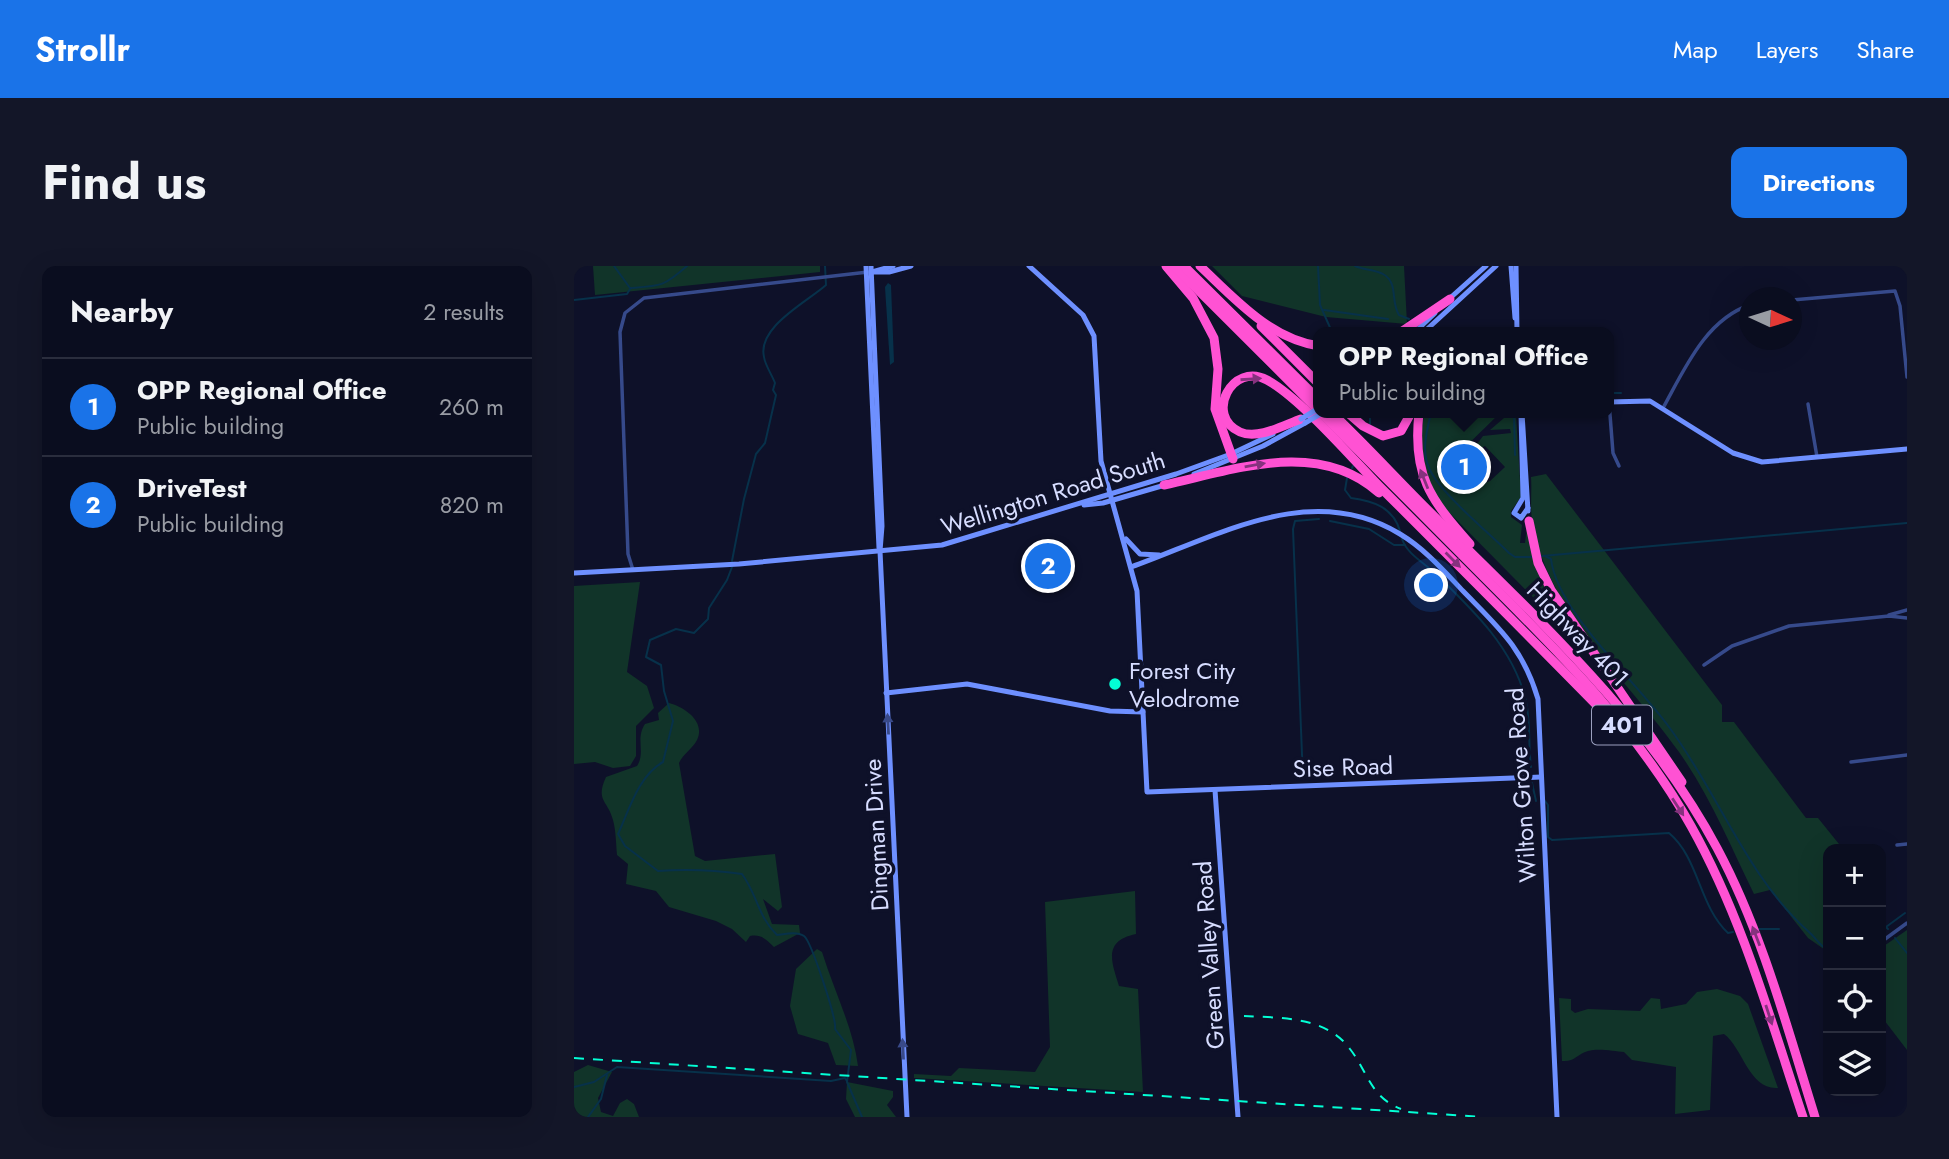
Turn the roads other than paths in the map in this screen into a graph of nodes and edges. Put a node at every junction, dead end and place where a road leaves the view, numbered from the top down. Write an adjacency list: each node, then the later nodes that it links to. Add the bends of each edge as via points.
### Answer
1 (893, 266): 11 (main road)
2 (911, 266): 11 (main road, via 889,272)
3 (1029, 266): 43 (main road, via 1083,315 1094,336 1099,448)
4 (1166, 266): 39 (highway, via 1193,298 1214,338 1218,369 1215,409)
5 (1174, 266): 25 (highway, Highway 401 / 401)
6 (1184, 266): 23 (highway)
7 (1200, 266): 12 (highway)
8 (1486, 266): 13 (main road)
9 (1496, 266): 18 (main road)
10 (1513, 266): 19 (main road)
11 (869, 269): 48 (main road, Dingman Drive); 51 (street, via 644,298 625,313 620,332 628,554)
12 (1235, 299): 20 (highway, via 1273,329); 22 (highway)
13 (1450, 299): 16 (highway); 17 (main road)
14 (1802, 299): 21 (street, via 1895,291)
15 (1739, 309): 27 (street, via 1709,332)
16 (1408, 327)
17 (1420, 327)
18 (1429, 327)
19 (1517, 327)
20 (1313, 345)
21 (1907, 376)
22 (1313, 378)
23 (1313, 394)
24 (1614, 402): 27 (main road, via 1641,399)
25 (1313, 404)
26 (1808, 404): 40 (street)
27 (1663, 408): 40 (main road, via 1747,459 1765,463)
28 (1313, 415): 37 (main road, Wellington Road South, bridge)
29 (1327, 418): 62 (highway, Highway 401 / 401, via 1551,644 1611,711)
30 (1337, 418): 53 (highway, Highway 401 / 401)
31 (1354, 418): 32 (highway, via 1383,436 1401,431)
32 (1408, 418)
33 (1419, 418): 53 (highway, one-way to 33, via 1433,499 1420,474)
34 (1521, 418): 44 (main road)
35 (1521, 418): 44 (main road, via 1524,498 1514,513 1521,518)
36 (1610, 418): 41 (street, via 1613,453)
37 (1303, 421): 39 (main road, Wellington Road South); 47 (highway, one-way to 47, via 1245,434 1229,425 1224,396 1229,386 1247,377 1266,380 1300,407)
38 (1907, 449): 40 (main road)
39 (1232, 457): 42 (main road); 43 (main road, Wellington Road South)
40 (1818, 459)
41 (1619, 466)
42 (1164, 485): 43 (main road); 47 (highway, one-way to 47, via 1283,461 1333,467 1376,490)
43 (1112, 497): 46 (main road); 48 (main road, Wellington Road South, via 942,545)
44 (1528, 508): 45 (main road)
45 (1529, 521): 65 (highway, via 1538,563 1551,590 1665,753)
46 (1122, 534): 49 (main road, via 1140,554); 50 (main road)
47 (1428, 535): 62 (highway, one-way to 62)
48 (880, 551): 51 (main road, Wellington Road South); 58 (main road, Dingman Drive)
49 (1163, 555): 50 (main road, Wilton Grove Road); 63 (main road, Wilton Grove Road, via 1261,519 1308,509 1342,511 1399,534 1427,553 1512,642 1530,669 1538,699)
50 (1131, 567): 59 (main road, via 1137,591)
51 (633, 570): 52 (main road, Wellington Road South)
52 (574, 573)
53 (1493, 573): 65 (highway, Highway 401 / 401, via 1620,705)
54 (1907, 610): 55 (street)
55 (1889, 616): 56 (street); 57 (street, via 1779,629 1729,647)
56 (1907, 618)
57 (1704, 664)
58 (886, 693): 59 (main road, via 967,684 1110,711); 70 (main road, Dingman Drive, one-way to 58)
59 (1143, 712): 64 (main road, Sise Road, via 1147,792)
60 (1907, 755): 61 (street)
61 (1851, 762)
62 (1655, 771): 73 (highway, Highway 401 / 401, one-way to 73, via 1690,825 1726,895)
63 (1541, 777): 64 (main road, Sise Road); 72 (main road, Wilton Grove Road)
64 (1215, 790): 71 (main road, Green Valley Road)
65 (1703, 824): 74 (highway, Highway 401 / 401, one-way to 65, via 1755,934)
66 (1907, 844): 67 (street)
67 (1897, 845)
68 (1907, 923): 69 (street)
69 (1886, 938)
70 (907, 1117)
71 (1238, 1117)
72 (1558, 1117)
73 (1802, 1117)
74 (1815, 1117)

